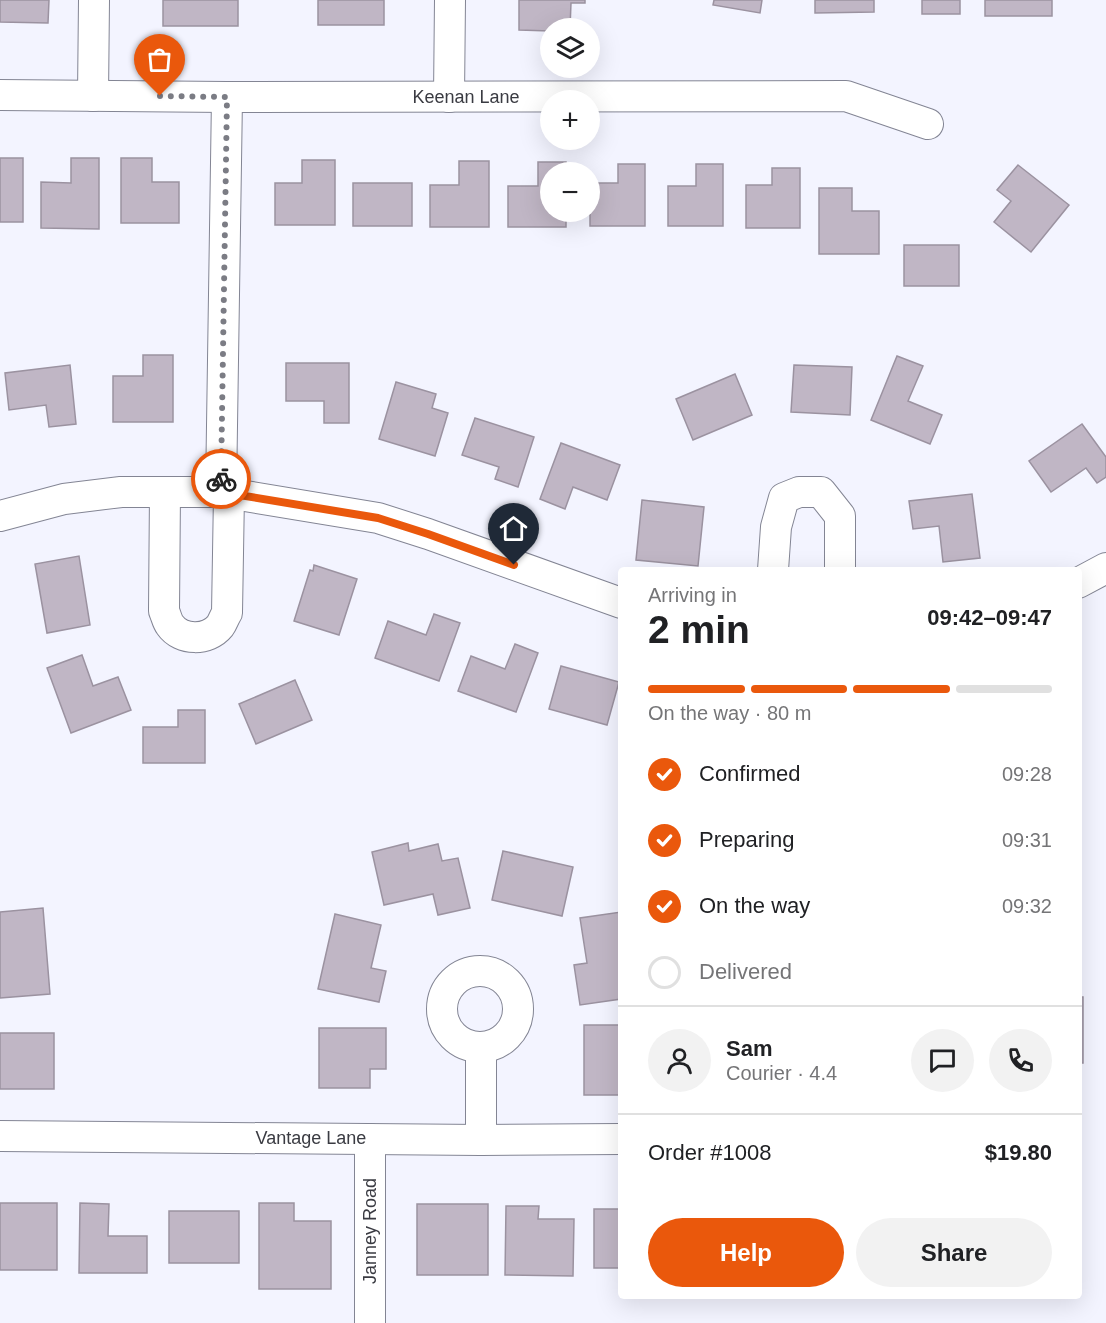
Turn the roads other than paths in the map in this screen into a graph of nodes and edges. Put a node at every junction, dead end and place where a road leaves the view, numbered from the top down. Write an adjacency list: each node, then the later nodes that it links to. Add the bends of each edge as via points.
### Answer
1 (94, 0): 4 (street)
2 (450, 0): 6 (street)
3 (0, 95): 4 (street, Keenan Lane)
4 (93, 96): 5 (street, Keenan Lane)
5 (227, 97): 6 (street, Keenan Lane); 9 (street)
6 (449, 97): 7 (street, Keenan Lane, via 846,96)
7 (928, 124)
8 (165, 492): 9 (street); 9 (street, via 164,611 181,636 195,638 210,635 226,613); 10 (street, via 121,492 64,499)
9 (225, 493): 15 (street, via 378,518)
10 (0, 516)
11 (773, 567): 12 (street, via 776,527 784,498 800,492 821,492 840,516)
12 (840, 567)
13 (1106, 568): 14 (street)
14 (1082, 581)
15 (618, 602)
16 (481, 1047): 20 (street)
17 (0, 1136): 18 (street, Vantage Lane)
18 (370, 1139): 20 (street, Vantage Lane); 21 (street, Janney Road)
19 (618, 1139): 20 (street, Vantage Lane)
20 (481, 1140)
21 (370, 1323)

